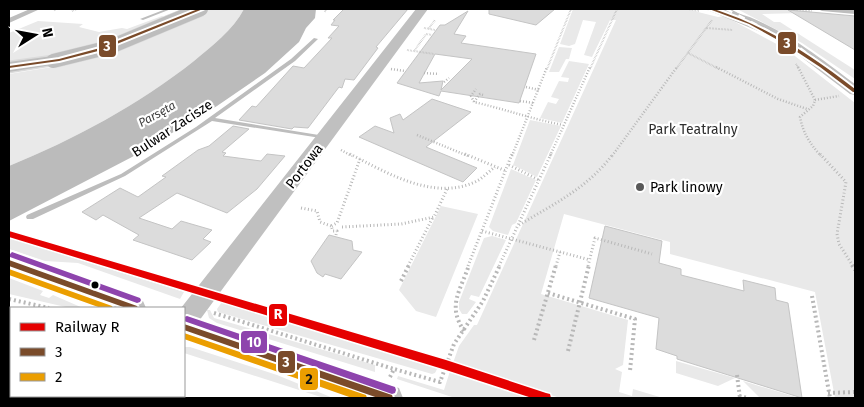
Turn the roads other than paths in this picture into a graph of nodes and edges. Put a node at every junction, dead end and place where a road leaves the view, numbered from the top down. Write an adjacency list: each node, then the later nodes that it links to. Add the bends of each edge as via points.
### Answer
1 (36, 9): 10 (street)
2 (169, 9): 9 (lane)
3 (201, 9): 13 (main road, bridge, via 110,47 53,61)
4 (725, 9): 11 (street)
5 (822, 9): 6 (street)
6 (855, 12)
7 (713, 13): 11 (street)
8 (429, 14): 16 (street, Portowa)
9 (142, 18)
10 (9, 21)
11 (740, 25): 14 (street, via 800,50)
12 (316, 39): 15 (lane, Bulwar Zacisze, via 293,60)
13 (9, 67)
14 (853, 91)
15 (210, 119): 16 (lane); 17 (lane, Bulwar Zacisze, via 123,174)
16 (325, 138): 20 (street, Portowa)
17 (30, 217)
18 (9, 263): 19 (street)
19 (131, 307)
20 (185, 322)
21 (185, 327): 22 (street)
22 (385, 397)

